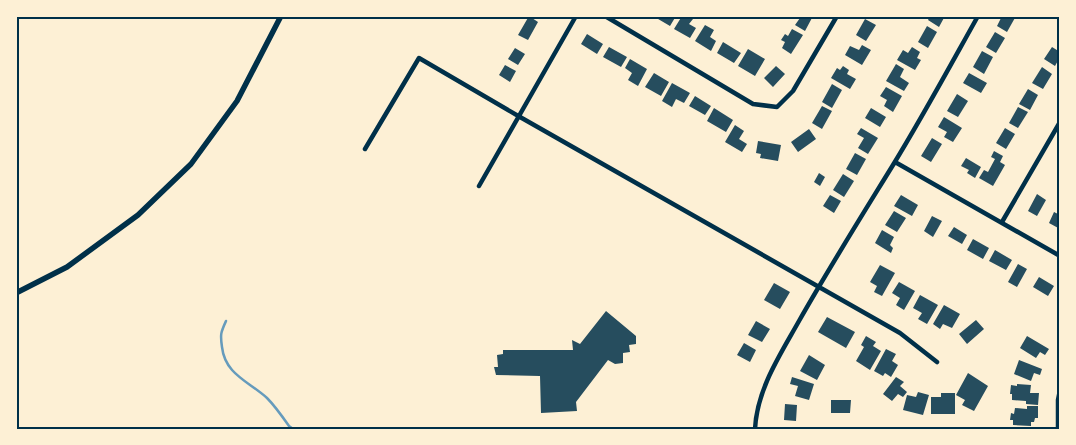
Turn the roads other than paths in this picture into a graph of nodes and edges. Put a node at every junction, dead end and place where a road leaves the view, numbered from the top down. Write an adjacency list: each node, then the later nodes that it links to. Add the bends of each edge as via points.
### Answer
1 (281, 16): 14 (street, via 237,101 191,164 130,221 67,267)
2 (576, 16): 6 (street)
3 (605, 16): 4 (street, via 752,104 777,107 793,91)
4 (837, 16)
5 (978, 16): 9 (street)
6 (520, 117): 8 (street, via 419,58); 10 (street); 13 (street)
7 (1060, 122): 11 (street)
8 (365, 149)
9 (895, 162): 11 (street); 13 (street)
10 (479, 186)
11 (1002, 222): 12 (street)
12 (1060, 256)
13 (818, 286): 15 (street, via 900,333); 17 (street, via 769,374 760,396)
14 (16, 292)
15 (937, 362)
16 (1060, 390): 18 (street)
17 (755, 429)
18 (1058, 429)

